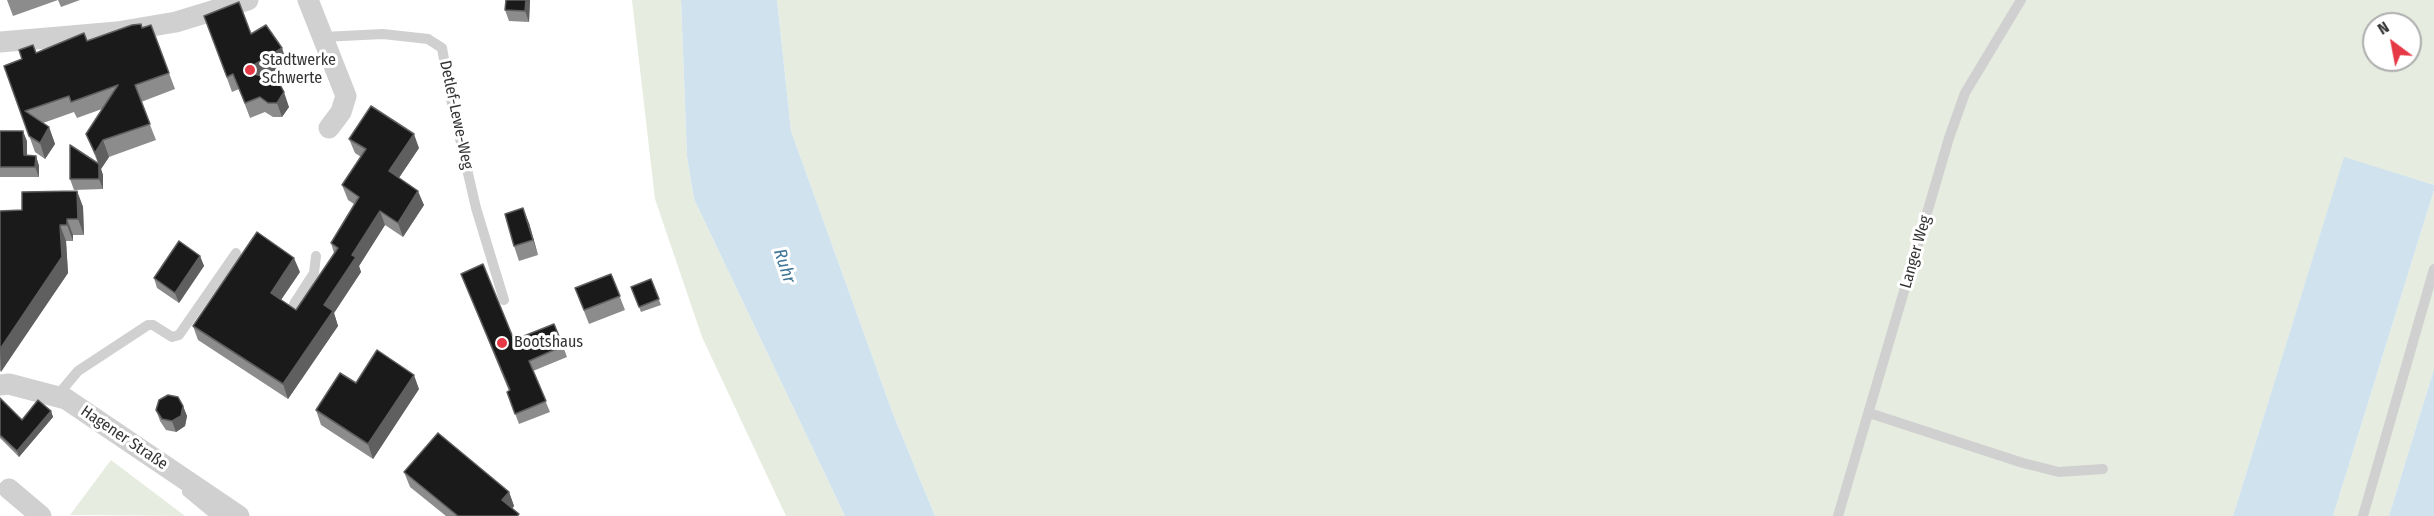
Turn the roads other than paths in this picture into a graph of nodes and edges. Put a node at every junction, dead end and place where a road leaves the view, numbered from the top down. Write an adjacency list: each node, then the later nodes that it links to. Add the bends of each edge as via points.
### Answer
1 (248, 0): 5 (street, via 176,22 117,32)
2 (308, 0): 4 (street)
3 (2021, 0): 14 (lane, Langer Weg, via 1965,93)
4 (323, 37): 6 (street, via 346,96 341,112); 10 (lane, Detlef-Lewe-Weg, via 383,34 428,39 442,48 476,208)
5 (0, 42)
6 (329, 128)
7 (236, 253): 13 (lane, via 179,335 172,337 153,325 144,327 78,371)
8 (316, 256): 11 (lane, via 314,273)
9 (2434, 268): 23 (lane)
10 (504, 300)
11 (294, 304)
12 (0, 385): 13 (street, Hagener Straße)
13 (57, 396): 15 (street, Hagener Straße)
14 (1869, 413): 16 (lane, via 2059,472); 22 (lane, Langer Weg)
15 (105, 426): 20 (lane); 21 (street, Hagener Straße)
16 (2103, 469)
17 (4, 484): 18 (street); 19 (street)
18 (16, 516)
19 (40, 516)
20 (216, 516)
21 (239, 516)
22 (1838, 516)
23 (2363, 516)

